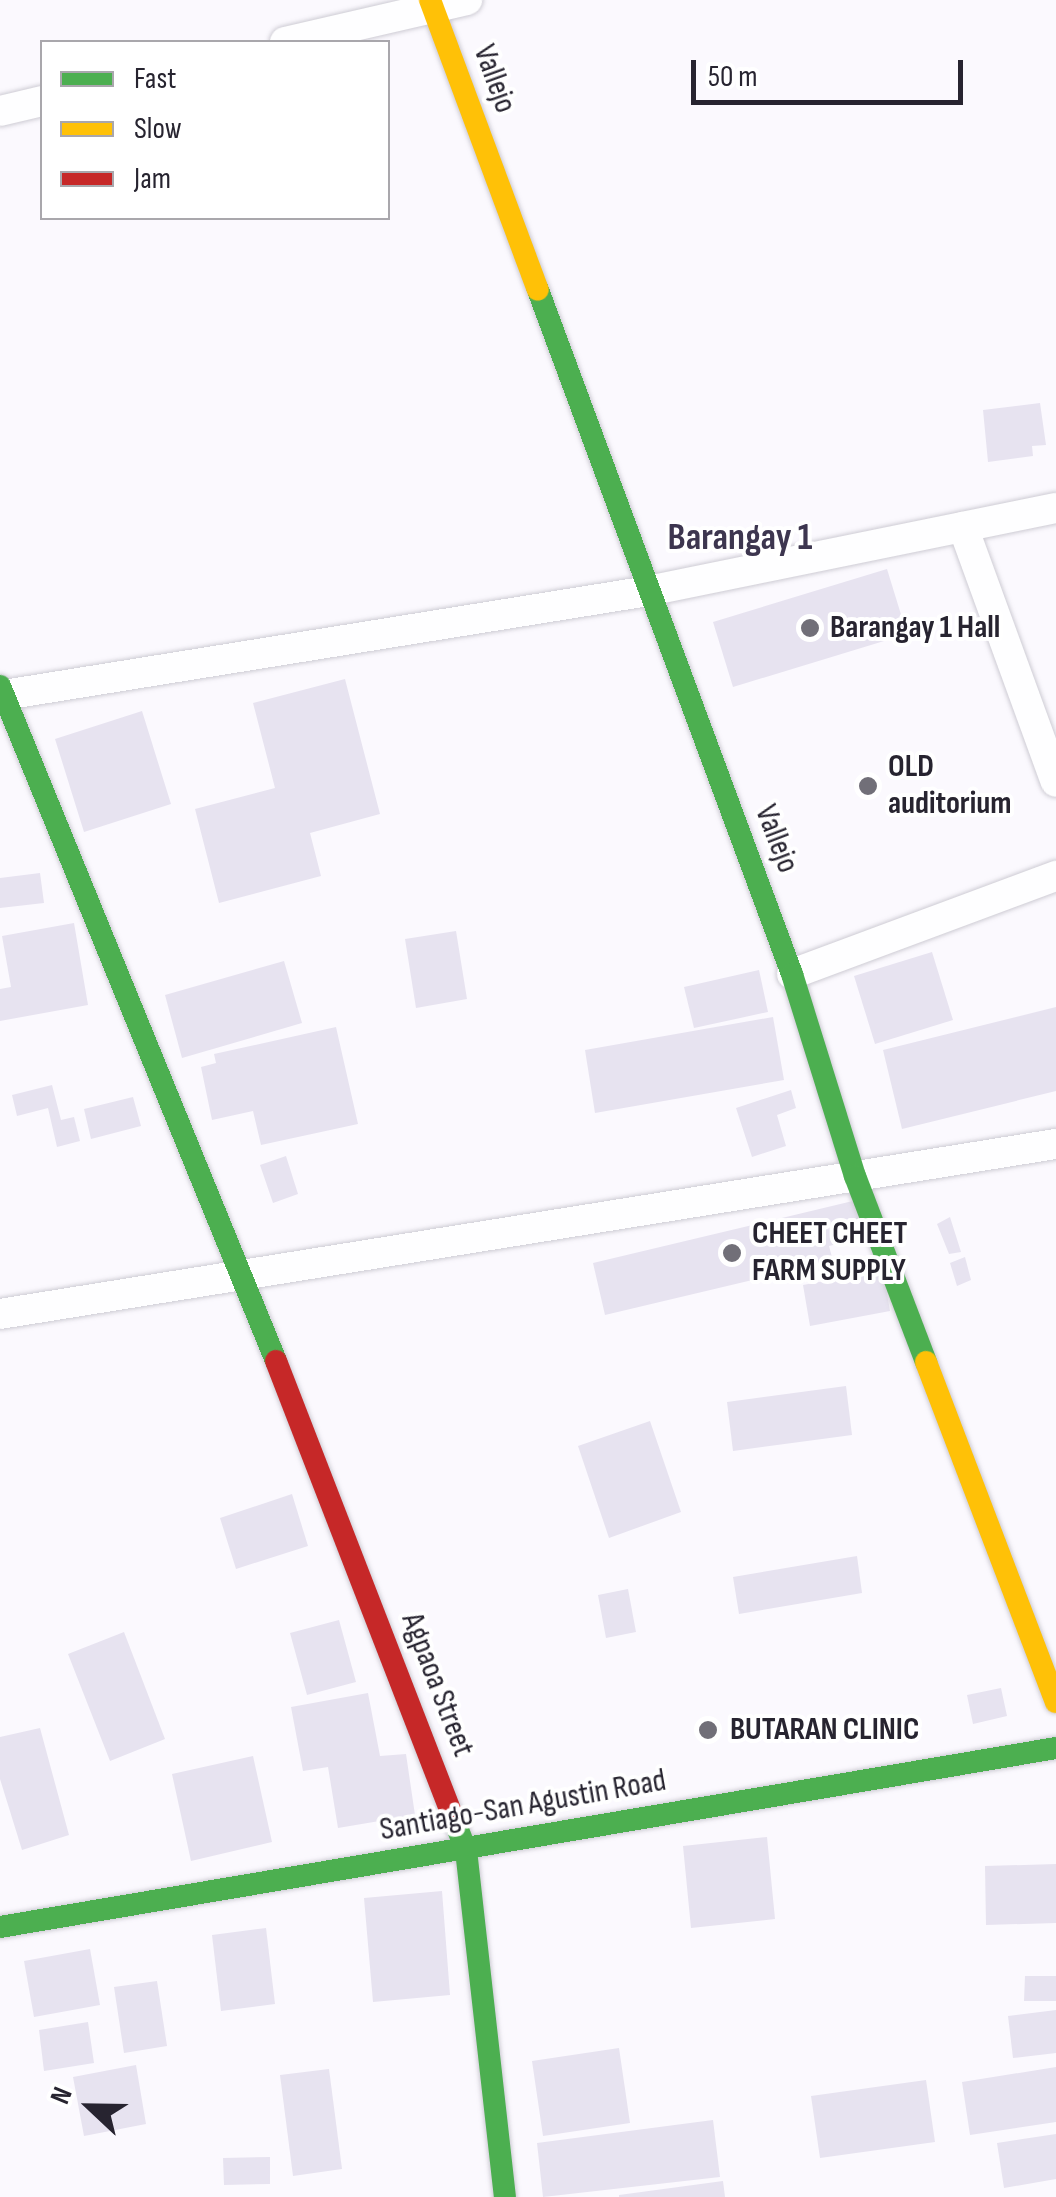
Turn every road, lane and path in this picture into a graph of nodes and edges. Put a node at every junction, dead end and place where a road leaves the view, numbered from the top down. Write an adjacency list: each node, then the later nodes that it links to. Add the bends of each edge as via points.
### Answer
1 (466, 0): 2 (street)
2 (432, 4): 3 (street); 8 (street, Vallejo)
3 (294, 40)
4 (40, 101): 5 (street)
5 (0, 111)
6 (1056, 508): 7 (street)
7 (963, 527): 8 (street); 10 (street)
8 (648, 591): 9 (street); 12 (street, Vallejo)
9 (1, 693): 15 (street, Agpaoa Street)
10 (1056, 782)
11 (1056, 876): 12 (street)
12 (792, 974): 14 (street, Vallejo)
13 (1056, 1144): 14 (street)
14 (855, 1176): 15 (street); 17 (street, Vallejo)
15 (242, 1274): 16 (street); 19 (street, Agpaoa Street)
16 (0, 1314)
17 (1056, 1702)
18 (1056, 1748): 19 (street, Santiago-San Agustin Road)
19 (466, 1850): 20 (street, Santiago-San Agustin Road); 21 (street, Agpaoa Street)
20 (0, 1927)
21 (505, 2197)

